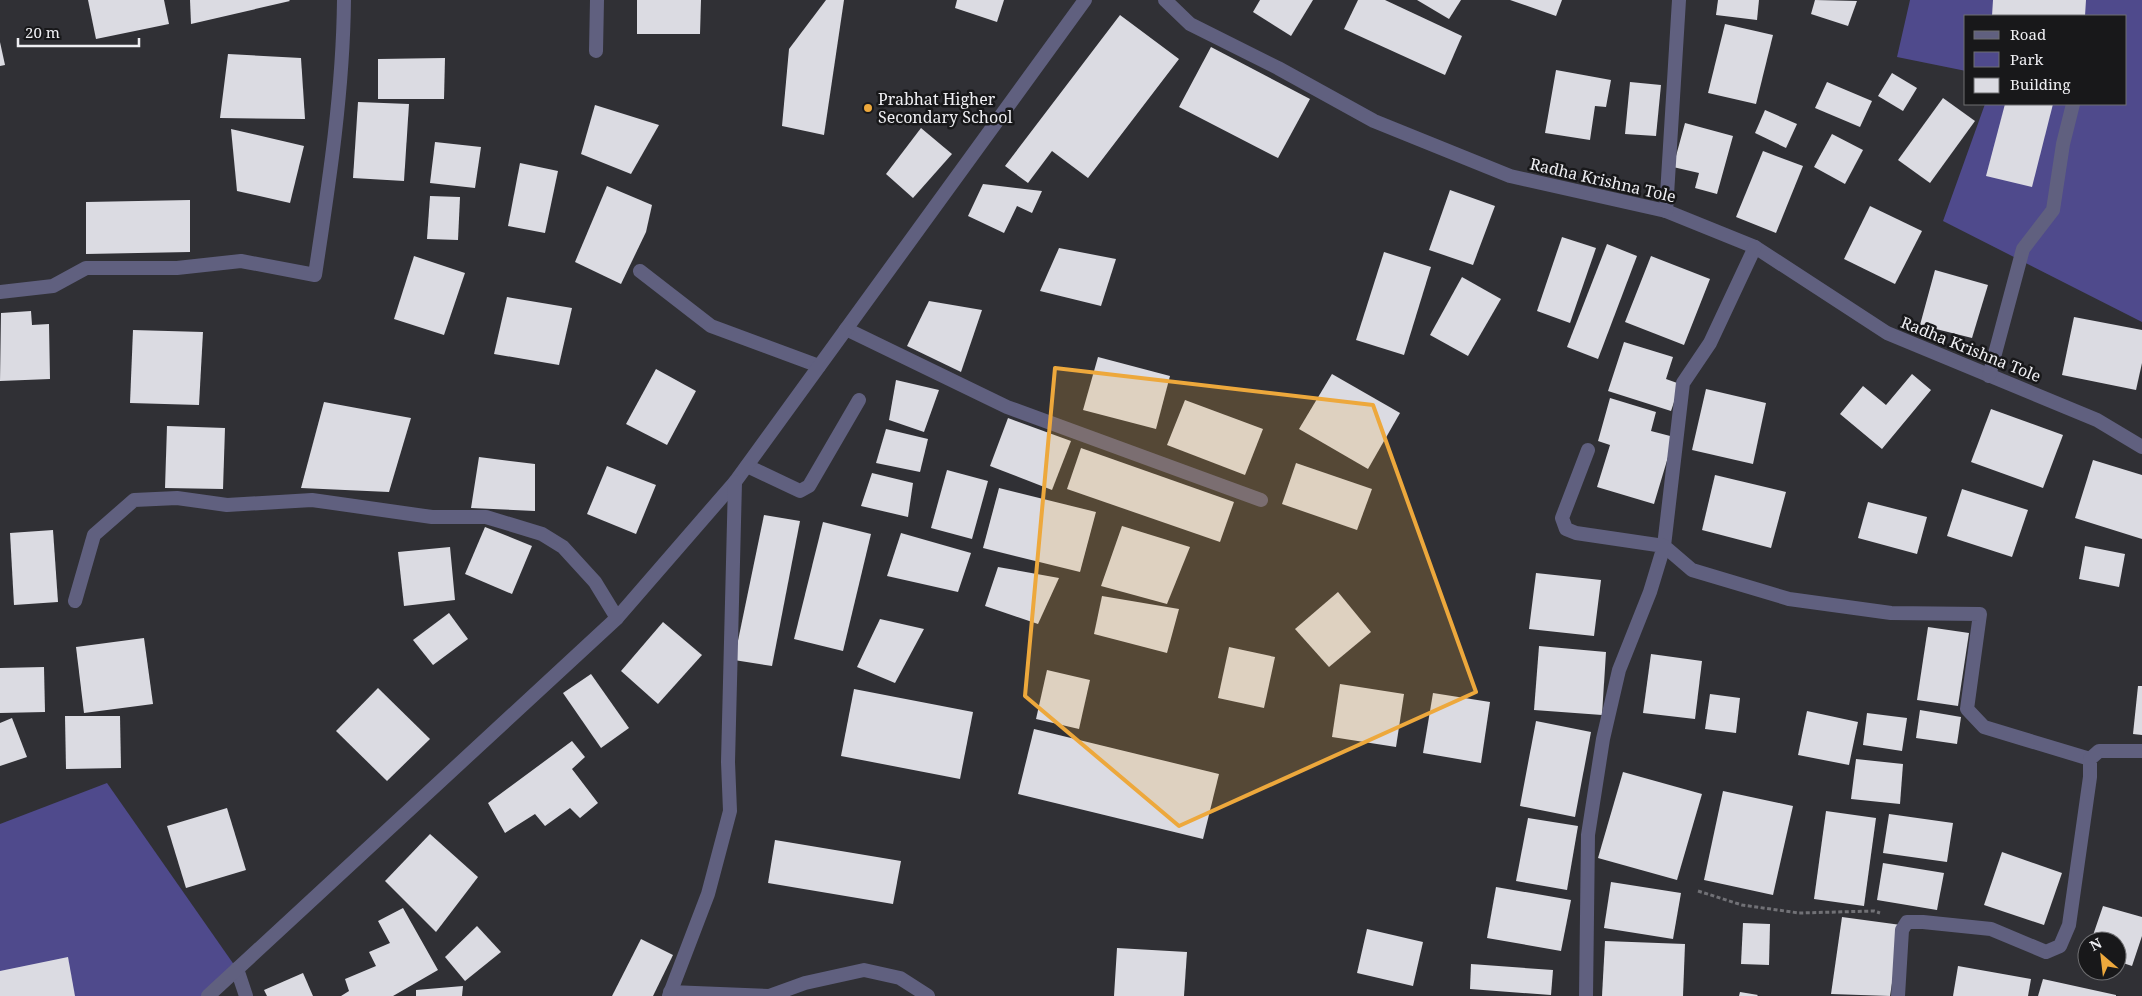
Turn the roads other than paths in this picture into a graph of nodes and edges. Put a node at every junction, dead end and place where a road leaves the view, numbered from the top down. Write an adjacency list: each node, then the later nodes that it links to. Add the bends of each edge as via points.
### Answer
1 (344, 0): 11 (street, via 343,60 332,167 315,275 241,261 177,268 86,268 53,286)
2 (597, 0): 6 (street)
3 (1085, 0): 12 (street)
4 (1165, 0): 8 (street, Radha Krishna Tole, via 1190,24 1278,68 1374,122 1510,176)
5 (1679, 0): 8 (street)
6 (596, 51)
7 (2073, 105): 14 (street, via 2053,210 2023,249)
8 (1666, 211): 9 (street, Radha Krishna Tole)
9 (1755, 247): 14 (street, Radha Krishna Tole, via 1888,334); 21 (street, via 1710,343 1683,383)
10 (640, 271): 13 (street, via 711,326)
11 (0, 292)
12 (846, 329): 13 (street); 20 (street, via 1007,407)
13 (819, 366): 18 (street)
14 (1989, 376): 16 (street, Radha Krishna Tole, via 2097,420)
15 (859, 400): 18 (street, via 809,486 800,491 790,488)
16 (2142, 447)
17 (1588, 450): 21 (street, via 1562,518 1566,529)
18 (747, 466): 19 (street)
19 (735, 482): 23 (street); 27 (street, via 728,762 730,811 708,894)
20 (1261, 500)
21 (1664, 546): 25 (street, via 1692,570 1790,599 1892,613 1980,614 1967,709 1984,727); 31 (street, via 1648,600 1618,670 1604,739 1588,835)
22 (75, 601): 23 (street, via 94,534 134,500 177,498 227,505 312,500 432,517 486,517 542,534 563,547 594,582)
23 (617, 618): 26 (street)
24 (2142, 751): 25 (street, via 2100,751)
25 (2090, 758): 32 (street, via 2069,925 2060,946 2046,952 1991,929 1907,922 1902,930)
26 (237, 969): 28 (street); 29 (street)
27 (670, 994): 30 (street, via 769,996 805,983 864,970 900,978)
28 (208, 996)
29 (246, 996)
30 (928, 996)
31 (1586, 996)
32 (1898, 996)

